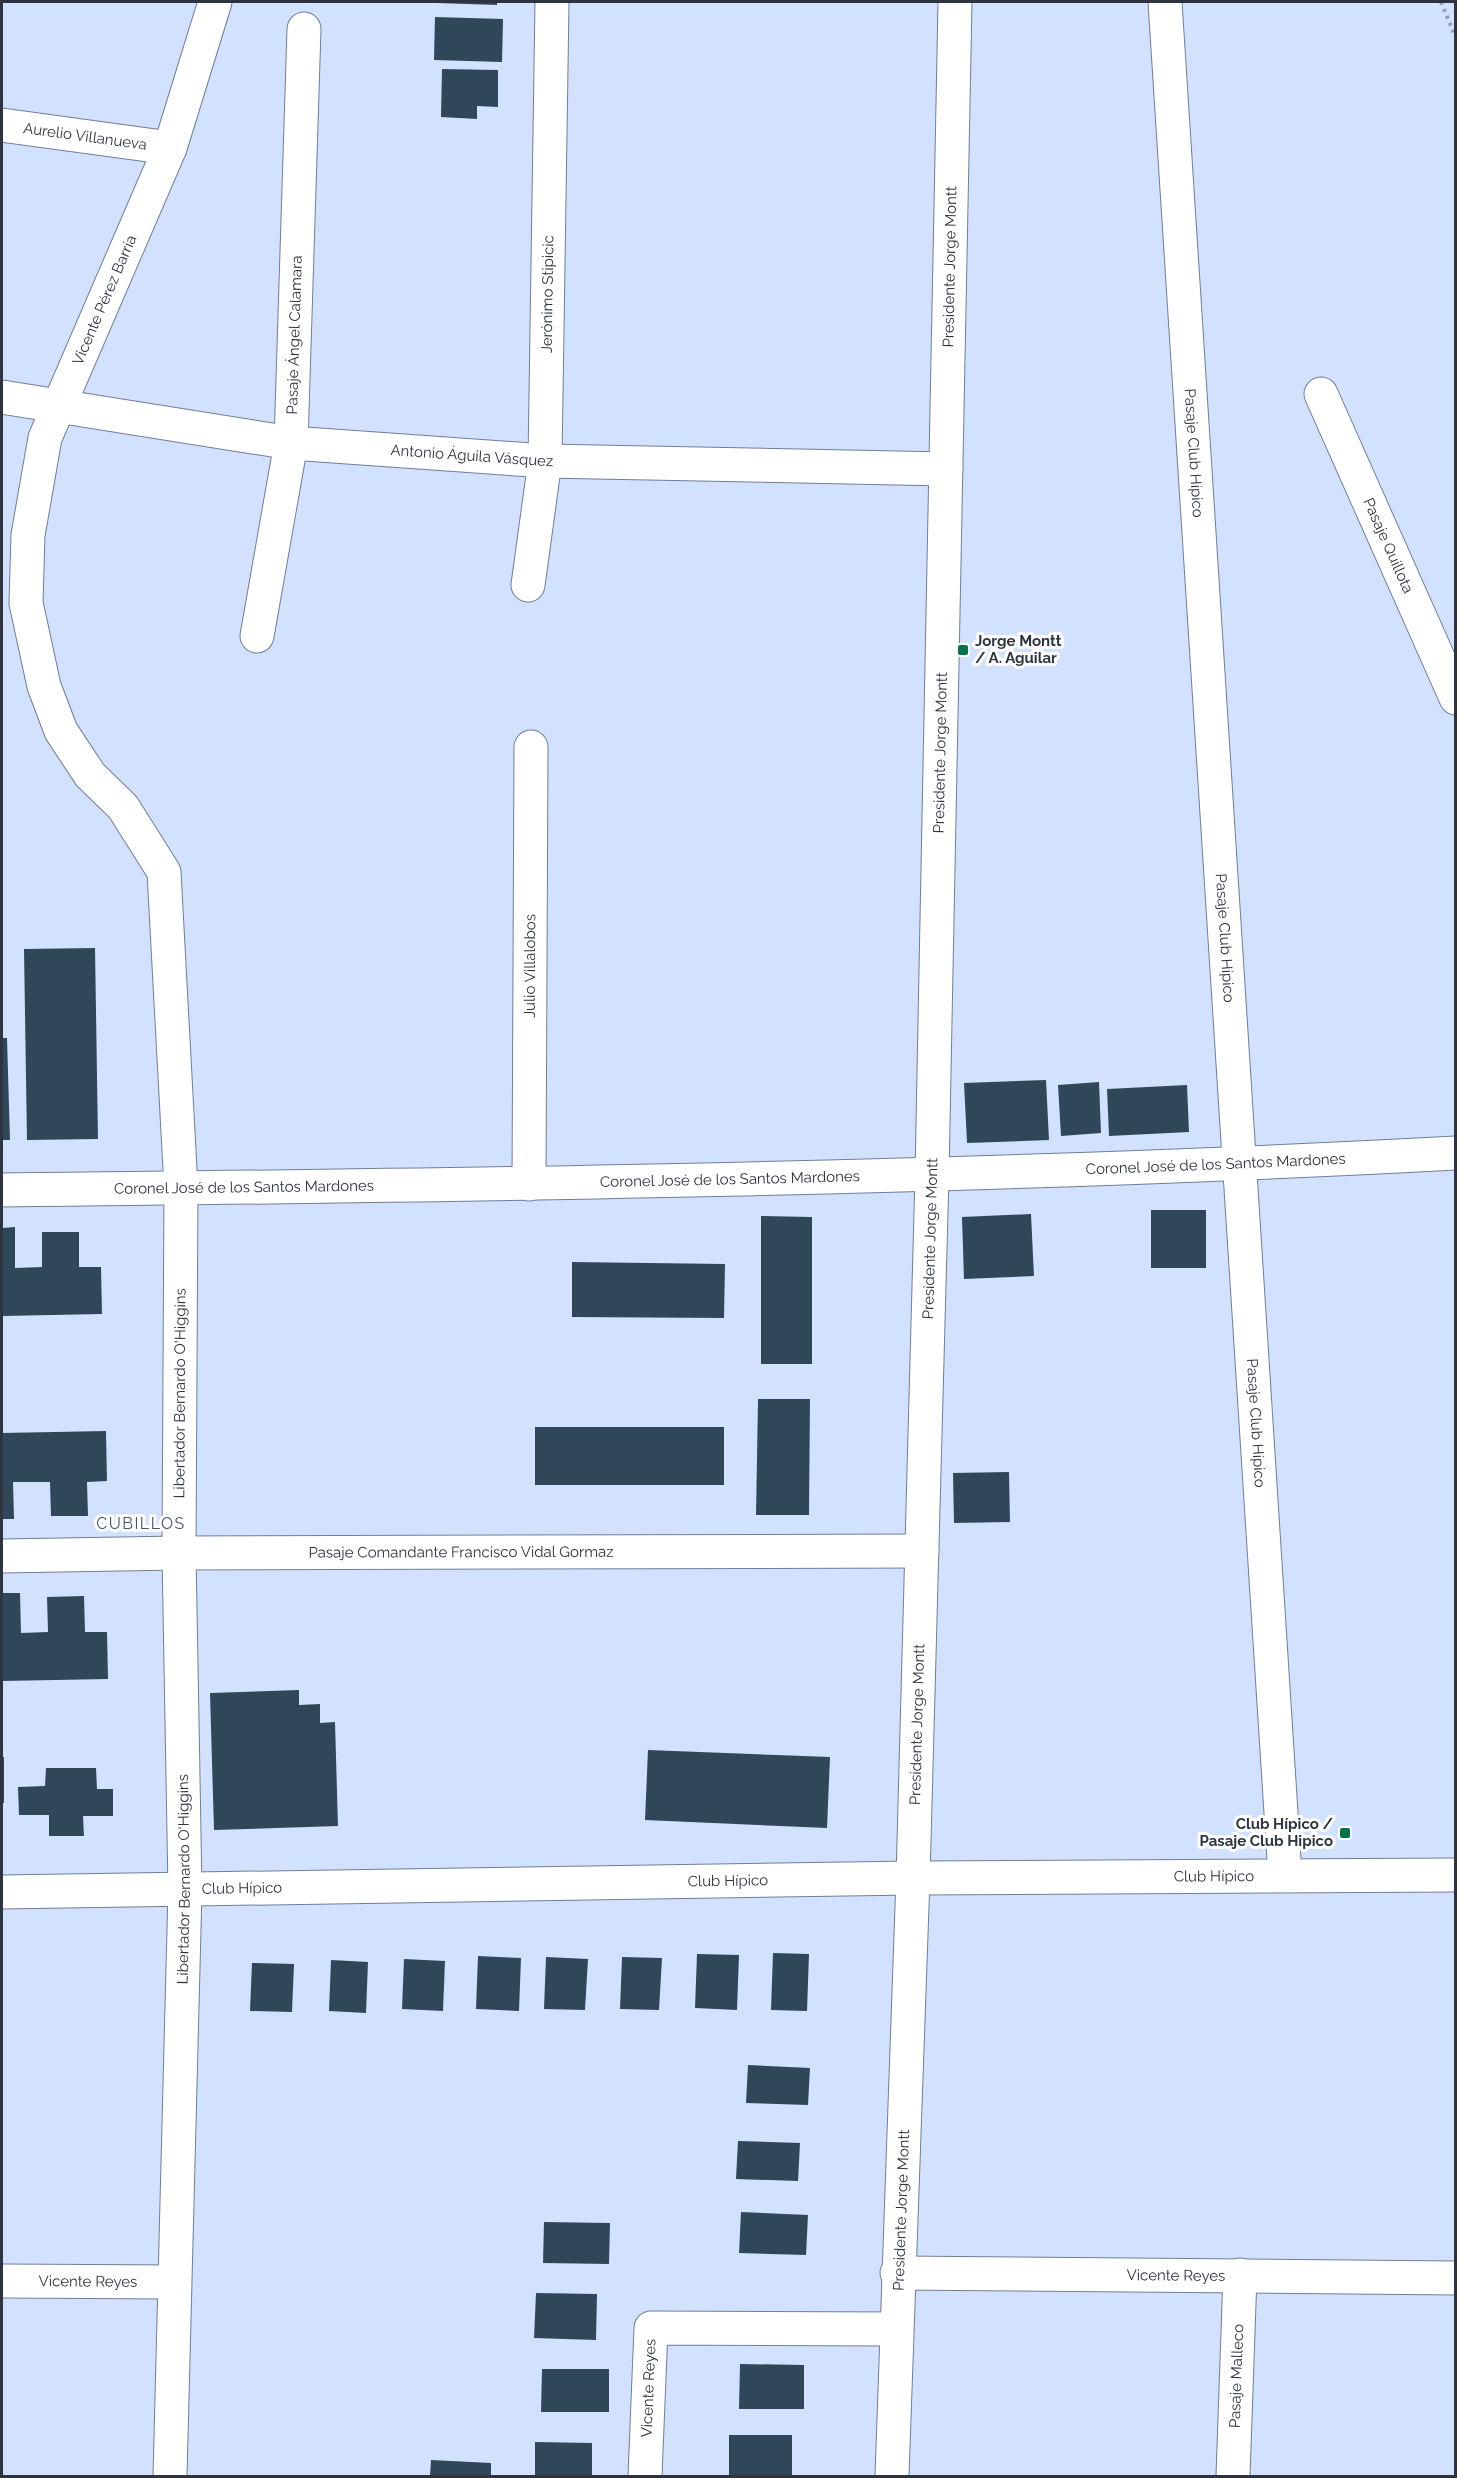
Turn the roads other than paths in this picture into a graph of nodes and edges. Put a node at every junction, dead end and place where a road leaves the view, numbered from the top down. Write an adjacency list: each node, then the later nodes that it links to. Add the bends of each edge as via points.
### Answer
1 (215, 2): 7 (street, Vicente Pérez Barría)
2 (552, 2): 12 (street, Jerónimo Stipicic)
3 (955, 2): 13 (street, Presidente Jorge Montt)
4 (1165, 2): 20 (street, Pasaje Club Hípico)
5 (304, 29): 11 (street, Pasaje Ángel Calamara)
6 (2, 125): 7 (street, Aurelio Villanueva)
7 (170, 148): 10 (street, Vicente Pérez Barría)
8 (1321, 394): 17 (street, Pasaje Quillota)
9 (2, 397): 10 (street, Antonio Águila Vásquez)
10 (61, 405): 11 (street, Antonio Águila Vásquez); 15 (street, Vicente Pérez Barría, via 45,438)
11 (291, 443): 12 (street, Antonio Águila Vásquez); 16 (street, Pasaje Ángel Calamara)
12 (545, 461): 13 (street, Antonio Águila Vásquez); 14 (street, Jerónimo Stipicic)
13 (946, 469): 21 (street, Presidente Jorge Montt)
14 (528, 585)
15 (14, 604): 23 (street, Libertador Bernardo O'Higgins, via 61,731 90,774 123,807 164,872)
16 (257, 636)
17 (1455, 698)
18 (531, 747): 22 (street, Julio Villalobos)
19 (1455, 1153): 20 (street, Coronel José de los Santos Mardones)
20 (1239, 1165): 21 (street, Coronel José de los Santos Mardones); 28 (street, Pasaje Club Hípico)
21 (932, 1175): 22 (street, Coronel José de los Santos Mardones); 25 (street, Presidente Jorge Montt)
22 (529, 1184): 23 (street, Coronel José de los Santos Mardones)
23 (182, 1188): 24 (street, Coronel José de los Santos Mardones); 26 (street, Libertador Bernardo O'Higgins)
24 (2, 1190)
25 (922, 1551): 26 (street, Pasaje Comandante Francisco Vidal Gormaz); 30 (street, Presidente Jorge Montt)
26 (179, 1553): 27 (street, Pasaje Comandante Francisco Vidal Gormaz); 31 (street, Libertador Bernardo O'Higgins)
27 (2, 1556)
28 (1285, 1875): 29 (street, Club Hípico); 30 (street, Club Hípico)
29 (1455, 1875)
30 (913, 1878): 31 (street, Club Hípico); 33 (street, Presidente Jorge Montt)
31 (185, 1890): 32 (street, Club Hípico); 37 (street, Libertador Bernardo O'Higgins)
32 (2, 1892)
33 (897, 2273): 34 (street, Vicente Reyes); 38 (street, Presidente Jorge Montt)
34 (1240, 2275): 35 (street, Vicente Reyes); 42 (street, Pasaje Malleco)
35 (1455, 2278)
36 (2, 2281): 37 (street, Vicente Reyes)
37 (173, 2282): 39 (street, Libertador Bernardo O'Higgins)
38 (896, 2329): 40 (street, Vicente Reyes, via 651,2328); 41 (street, Presidente Jorge Montt)
39 (170, 2476)
40 (645, 2476)
41 (892, 2476)
42 (1233, 2476)

